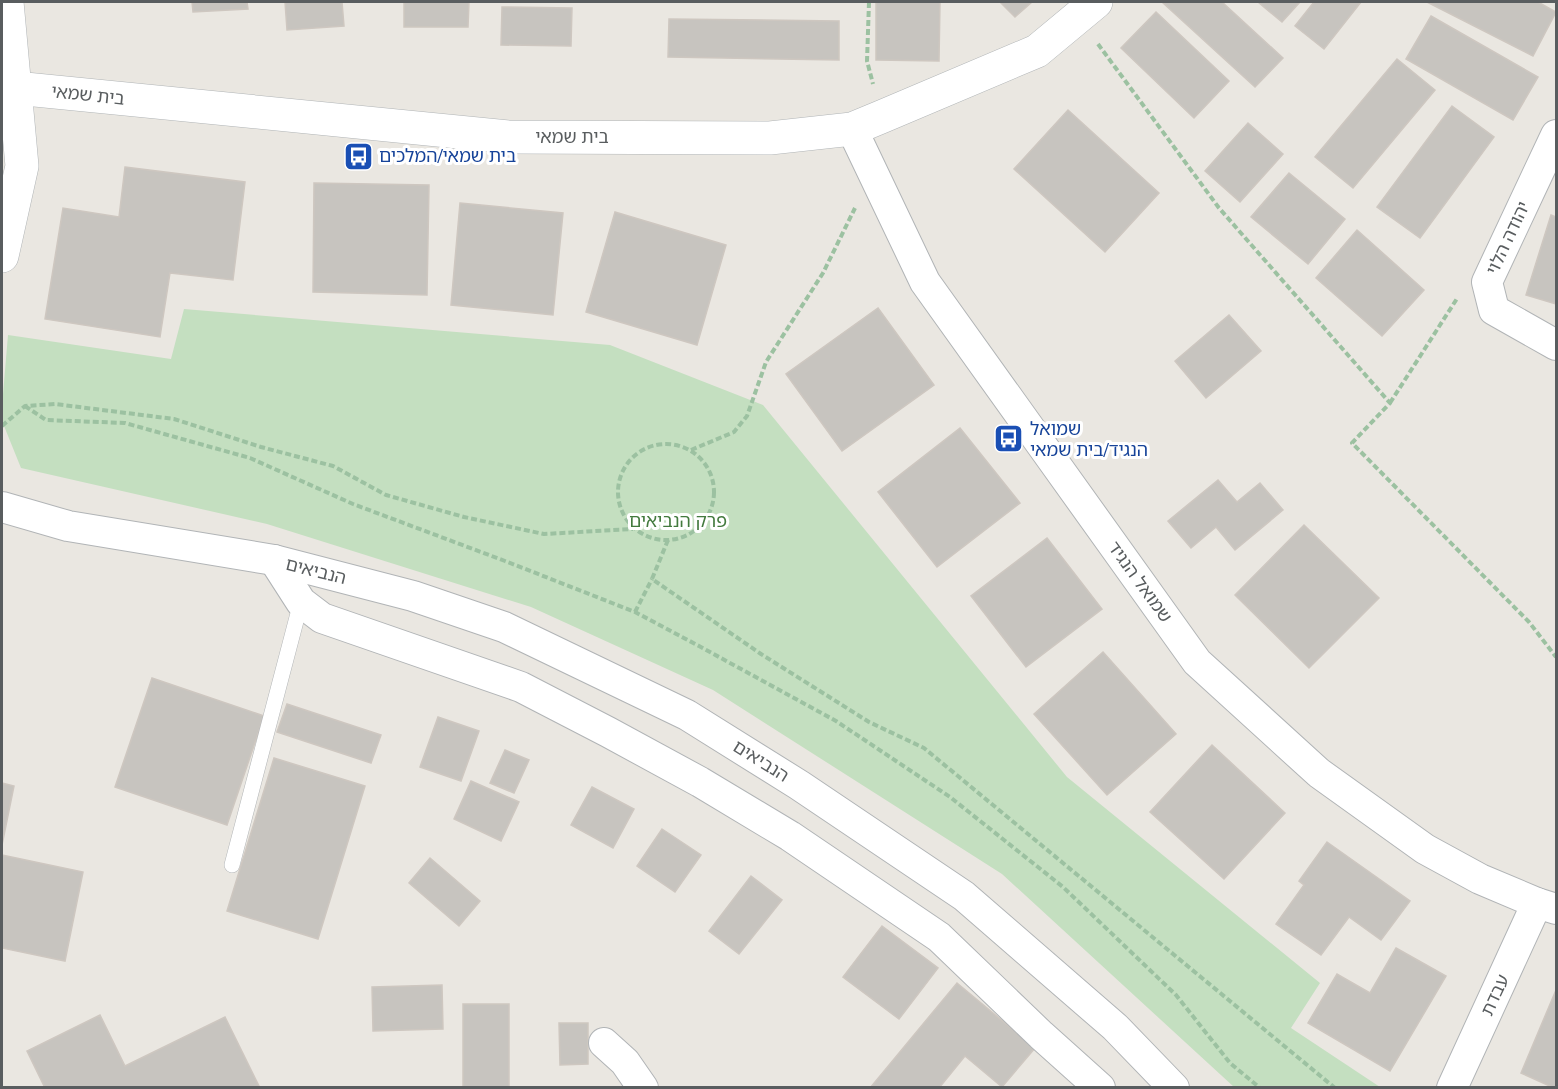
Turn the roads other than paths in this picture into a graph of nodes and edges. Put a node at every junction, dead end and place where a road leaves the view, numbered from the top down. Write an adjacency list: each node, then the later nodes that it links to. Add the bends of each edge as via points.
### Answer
1 (7, 2): 3 (street)
2 (1087, 9): 4 (street, בית שמאי, via 1037,51)
3 (15, 88): 4 (street, בית שמאי, via 508,137 770,138); 5 (street); 7 (street, via 22,166)
4 (852, 129): 13 (street, שמואל הנגיד, via 925,282 1197,662 1319,773 1425,849 1480,879)
5 (2, 134)
6 (1557, 135): 8 (street, יהודה הלוי, via 1487,282 1494,310)
7 (2, 256)
8 (1557, 345)
9 (2, 507): 10 (street, הנביאים, via 68,526)
10 (274, 560): 11 (street, הנביאים); 17 (street, הנביאים, via 413,596 504,627 687,715 800,785 964,896 1115,1027)
11 (301, 602): 12 (lane); 16 (street, הנביאים, via 322,618 521,687 690,777 790,836 939,937)
12 (232, 865)
13 (1547, 906): 18 (street, עבדת)
14 (604, 1043): 15 (street, via 625,1062)
15 (643, 1088)
16 (1100, 1088)
17 (1174, 1088)
18 (1452, 1088)

